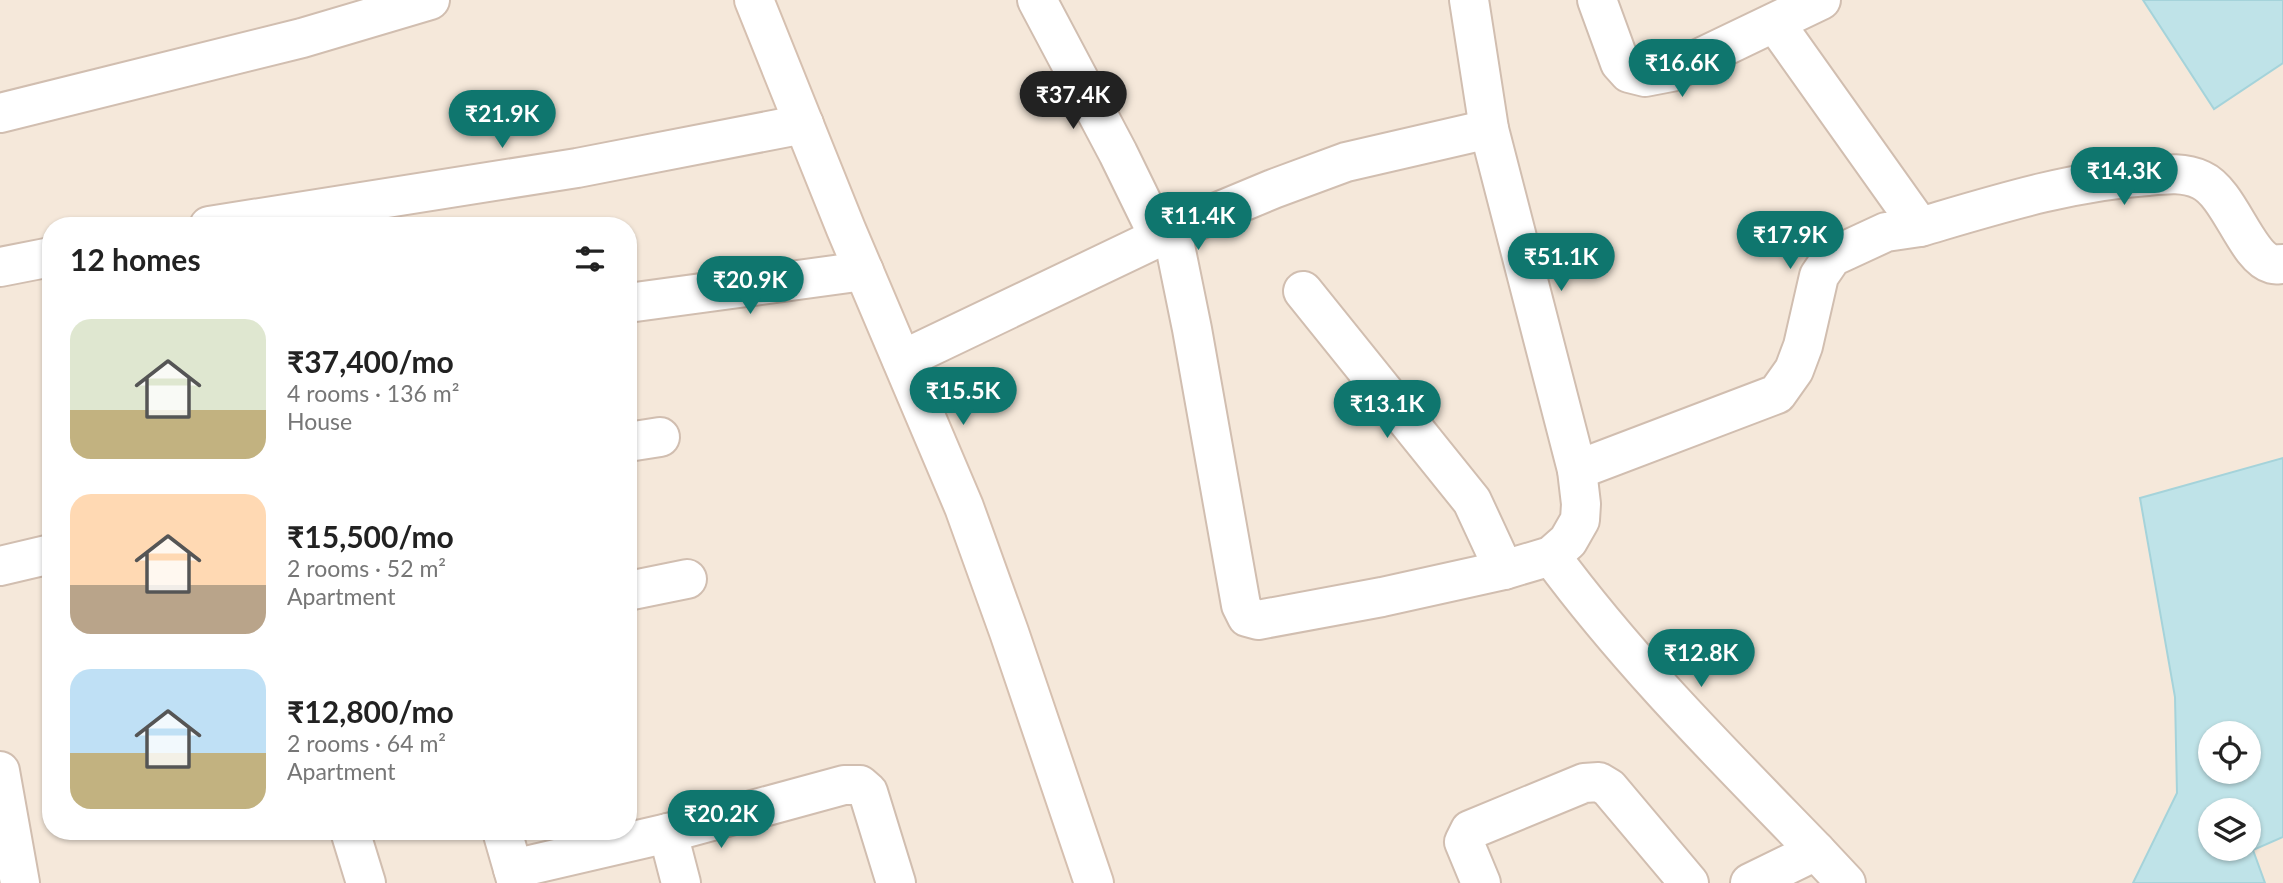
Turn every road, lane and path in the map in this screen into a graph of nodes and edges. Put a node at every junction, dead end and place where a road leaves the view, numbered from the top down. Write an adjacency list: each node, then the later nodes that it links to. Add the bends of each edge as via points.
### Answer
1 (430, 0): 8 (street, via 302,38)
2 (754, 0): 9 (street)
3 (1037, 0): 13 (street)
4 (1469, 0): 10 (street)
5 (1597, 0): 7 (street, via 1620,63 1629,73 1645,77 1671,72)
6 (1821, 0): 7 (street)
7 (1775, 23): 12 (street)
8 (0, 113)
9 (804, 124): 11 (street, via 576,169); 17 (street)
10 (1489, 129): 13 (street, via 1346,162); 21 (street)
11 (267, 217)
12 (1920, 227): 15 (street, via 2022,197 2115,178 2180,173 2203,181 2221,198 2258,254 2272,264); 21 (street, via 1886,232 1832,257 1819,276 1794,370 1777,394)
13 (1166, 234): 20 (street); 25 (street, via 1192,329 1241,605 1247,617 1258,620)
14 (42, 259): 16 (street)
15 (2283, 264)
16 (0, 267)
17 (864, 271): 19 (street); 20 (street)
18 (1303, 291): 25 (street, via 1472,501)
19 (637, 302)
20 (902, 360): 38 (street, via 1005,619)
21 (1577, 470): 23 (street, via 1580,520 1568,541)
22 (42, 556): 24 (street)
23 (1551, 556): 25 (street); 32 (street, via 1688,721)
24 (0, 566)
25 (1504, 570)
26 (687, 579): 27 (street)
27 (637, 589)
28 (0, 771): 33 (street)
29 (667, 833): 34 (street); 36 (street); 37 (street, via 845,785 860,785 868,792)
30 (353, 840): 35 (street)
31 (505, 840): 34 (street)
32 (1816, 851): 41 (street); 42 (street)
33 (13, 876)
34 (515, 876)
35 (366, 883)
36 (681, 883)
37 (896, 883)
38 (1094, 883)
39 (1481, 883): 40 (street, via 1464,842 1470,830 1584,783 1599,782)
40 (1689, 883)
41 (1750, 883)
42 (1846, 883)

